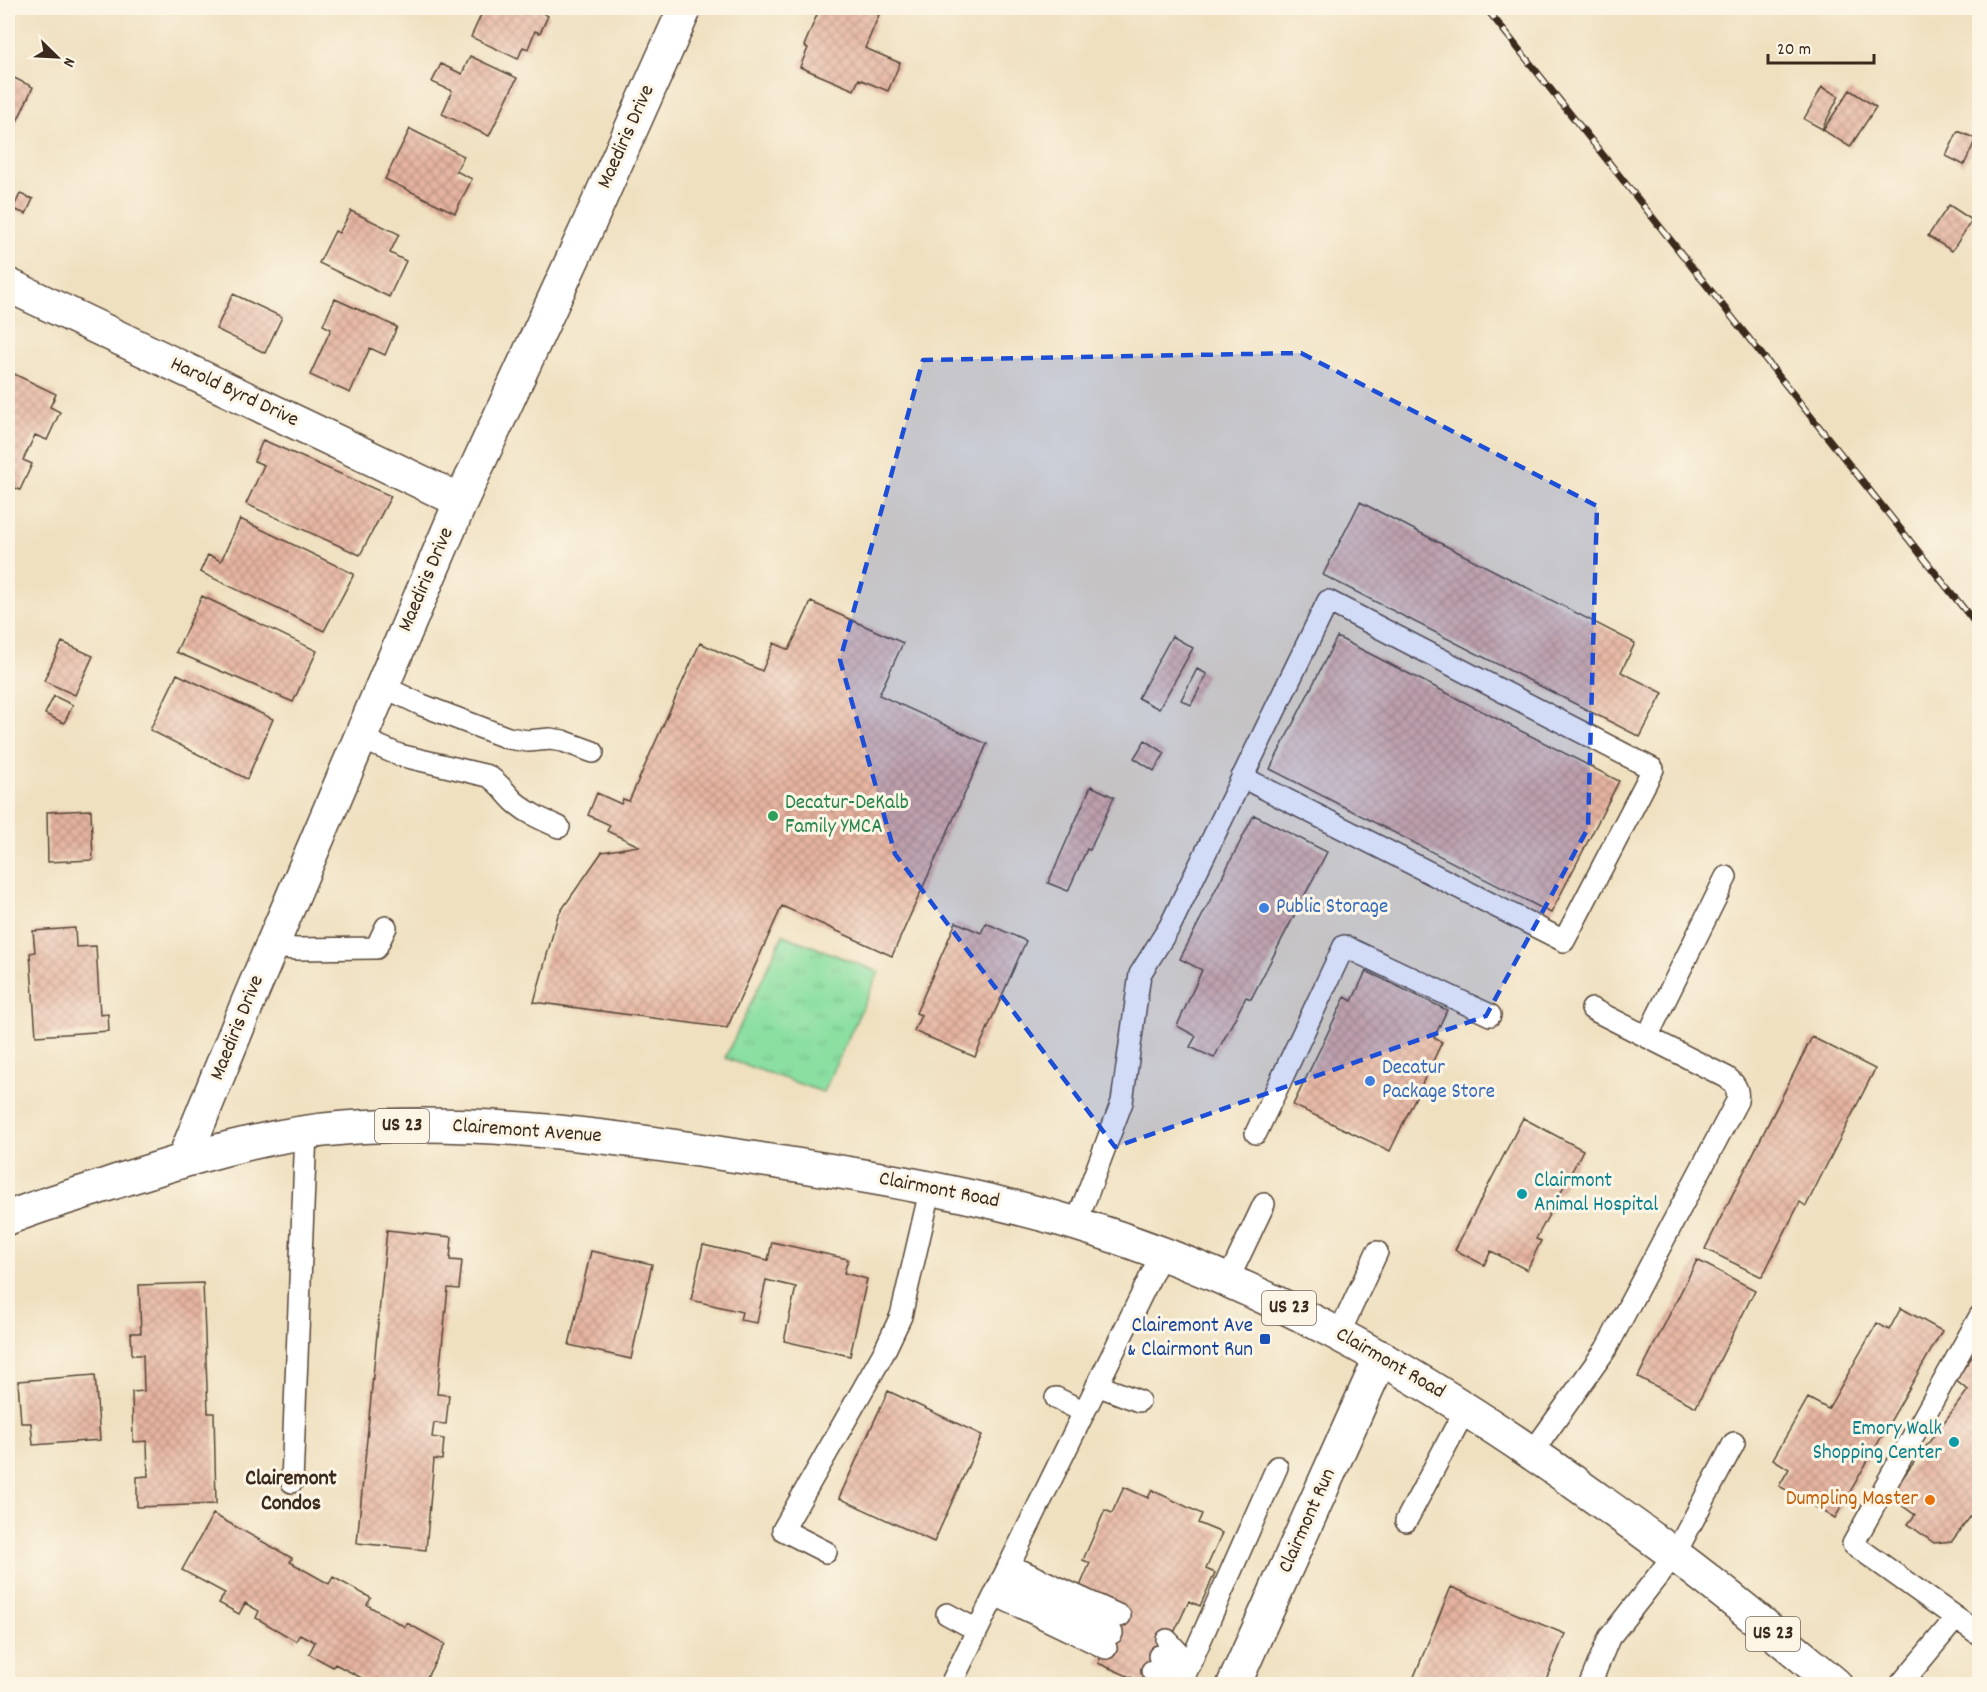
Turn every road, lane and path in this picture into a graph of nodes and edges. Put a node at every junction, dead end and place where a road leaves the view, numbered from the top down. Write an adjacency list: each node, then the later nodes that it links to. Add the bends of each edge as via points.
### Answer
1 (685, 8): 3 (street, Maediris Drive)
2 (8, 285): 3 (street, Harold Byrd Drive)
3 (461, 501): 4 (street, Maediris Drive)
4 (382, 686): 5 (street, Maediris Drive); 6 (lane, via 508,738 563,741)
5 (360, 738): 8 (lane, via 399,754 488,776 530,814); 11 (street, Maediris Drive)
6 (593, 752)
7 (1242, 777): 7 (lane, via 1328,601 1653,770 1564,941); 22 (lane, via 1170,926 1140,974 1122,1102)
8 (559, 827)
9 (1726, 877): 14 (lane)
10 (386, 927): 11 (lane, via 376,948)
11 (272, 947): 17 (street, Maediris Drive)
12 (1592, 1009): 14 (lane)
13 (1490, 1015): 16 (lane, via 1344,946)
14 (1647, 1036): 35 (lane, via 1732,1080 1737,1101 1606,1349)
15 (306, 1132): 17 (street, Clairemont Avenue / US 23); 18 (street, Clairemont Avenue / US 23, via 431,1125 498,1128 603,1137); 37 (lane)
16 (1256, 1133)
17 (184, 1160): 21 (street, Clairemont Avenue / US 23)
18 (806, 1166): 19 (street, Clairmont Road / US 23)
19 (931, 1187): 22 (street, Clairmont Road / US 23); 39 (lane, via 902,1316 783,1530)
20 (1264, 1204): 25 (lane)
21 (8, 1218)
22 (1076, 1224): 24 (street, Clairmont Road / US 23)
23 (1377, 1252): 27 (lane)
24 (1162, 1253): 25 (street, Clairmont Road / US 23); 29 (lane)
25 (1228, 1280): 27 (street, Clairmont Road / US 23)
26 (1980, 1316): 43 (lane, via 1853,1544)
27 (1339, 1334): 28 (street, Clairmont Road / US 23)
28 (1381, 1357): 32 (street, Clairmont Road / US 23); 48 (street, Clairmont Run)
29 (1097, 1384): 31 (lane); 33 (lane)
30 (1056, 1398): 33 (lane)
31 (1139, 1401)
32 (1466, 1408): 35 (street, Clairmont Road / US 23); 38 (lane)
33 (1084, 1412): 41 (lane)
34 (1734, 1443): 40 (lane)
35 (1532, 1453): 40 (street, Clairmont Road / US 23)
36 (1278, 1467): 46 (lane)
37 (292, 1482)
38 (1406, 1521)
39 (826, 1552)
40 (1675, 1554): 49 (lane, via 1609,1638); 50 (street, Clairmont Road / US 23)
41 (1002, 1580): 41 (lane, via 1112,1632); 44 (lane)
42 (947, 1614): 44 (lane)
43 (1956, 1618): 45 (lane); 51 (lane)
44 (977, 1630): 47 (lane)
45 (1980, 1635)
46 (1171, 1668)
47 (951, 1684)
48 (1234, 1684)
49 (1590, 1684)
50 (1835, 1684)
51 (1901, 1684)

